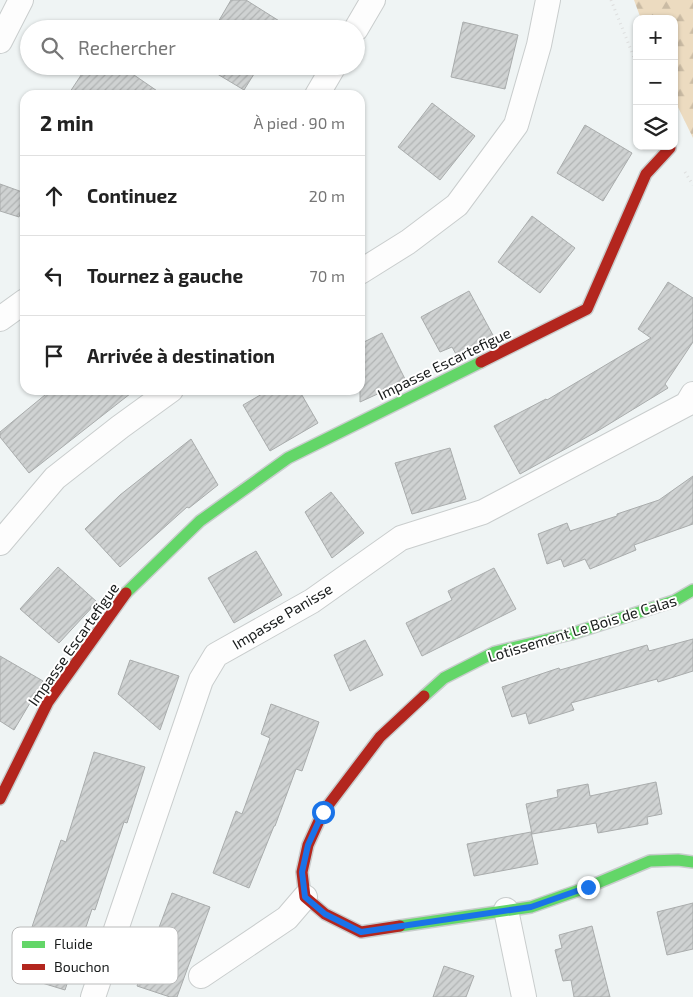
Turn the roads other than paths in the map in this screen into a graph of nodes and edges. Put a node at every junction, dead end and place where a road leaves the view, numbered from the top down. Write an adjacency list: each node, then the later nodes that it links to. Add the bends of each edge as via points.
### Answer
1 (21, 0): 5 (street)
2 (372, 0): 4 (street)
3 (548, 0): 9 (street, via 516,125 457,205)
4 (361, 20)
5 (0, 41)
6 (329, 75): 7 (street)
7 (320, 90)
8 (668, 150): 16 (street, Impasse Escartefigue, via 646,174 587,309 288,458 200,521 122,597 48,702)
9 (365, 269)
10 (20, 305): 11 (street)
11 (0, 319)
12 (693, 394): 20 (street, Impasse Panisse, via 686,404 484,512 401,538 312,601 216,655 201,680)
13 (164, 395): 14 (street, via 55,478)
14 (0, 543)
15 (693, 590): 18 (street, Lotissement Le Bois de Calas, via 674,601 571,634 495,652 444,678 380,737 323,812 308,845 302,872)
16 (0, 799)
17 (693, 862): 19 (street, via 650,861 531,907)
18 (305, 897): 19 (street, via 325,914 361,932); 21 (street, via 287,918)
19 (506, 910): 24 (street)
20 (117, 927)
21 (201, 976)
22 (97, 984): 23 (street, Impasse Panisse)
23 (93, 997)
24 (524, 997)

